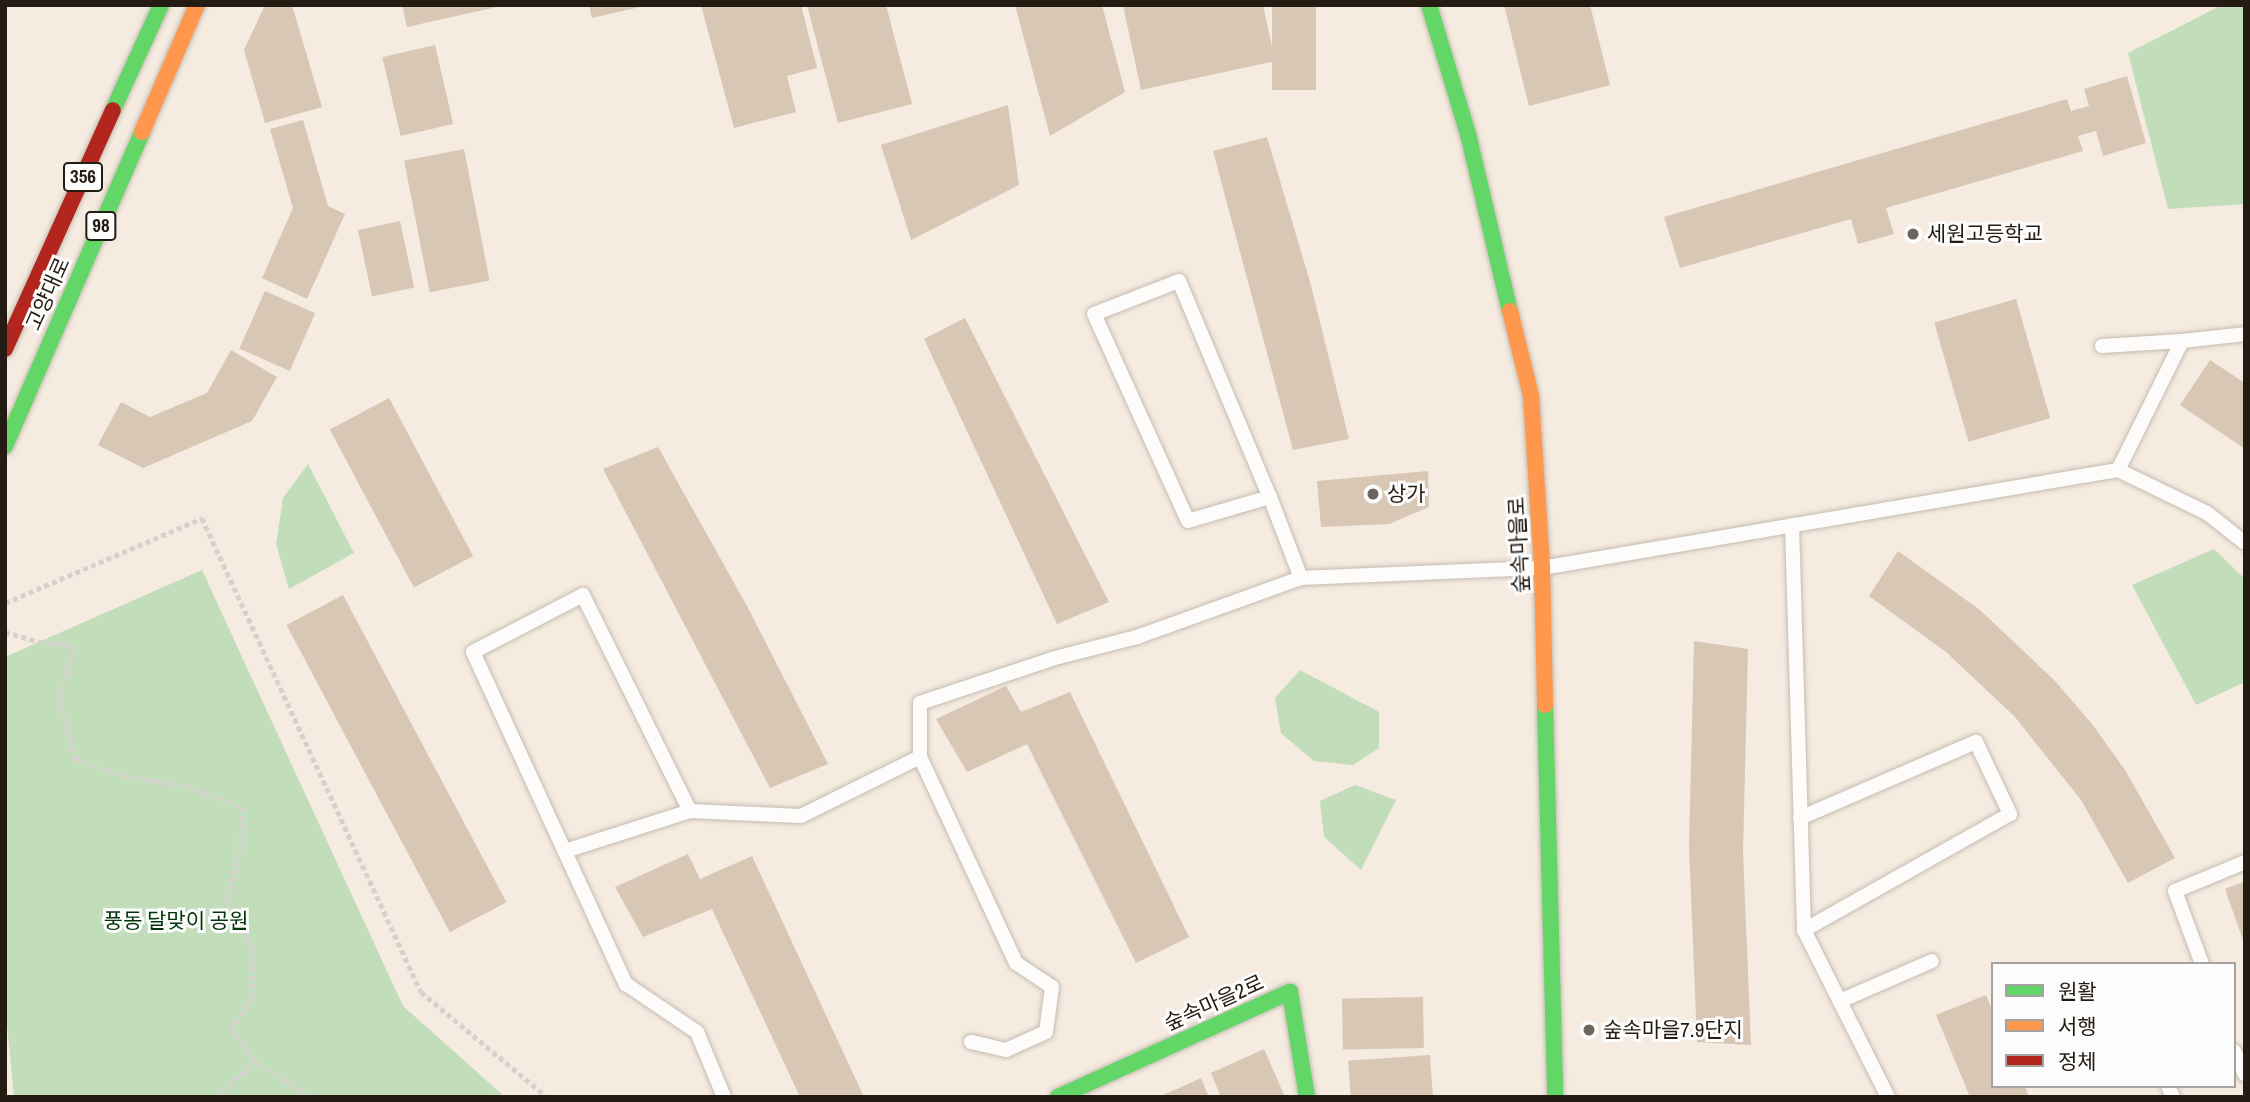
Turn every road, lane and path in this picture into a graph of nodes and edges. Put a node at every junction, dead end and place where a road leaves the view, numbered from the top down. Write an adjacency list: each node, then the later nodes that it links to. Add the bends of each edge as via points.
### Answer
1 (161, 5): 7 (main road, 고양대로 / 356)
2 (197, 5): 8 (main road, 고양대로 / 98)
3 (1429, 5): 13 (main road, 숲속마을로, via 1468,134 1531,396)
4 (2245, 334): 5 (lane)
5 (2182, 341): 6 (lane); 9 (lane)
6 (2102, 346)
7 (5, 349)
8 (5, 446)
9 (2118, 470): 11 (lane); 12 (lane, via 2207,513)
10 (1270, 496): 10 (lane, via 1179,281 1094,314 1188,521); 14 (lane)
11 (1792, 526): 13 (lane); 19 (lane)
12 (2245, 543)
13 (1542, 568): 14 (lane); 36 (main road, 숲속마을로)
14 (1301, 578): 17 (lane, via 1137,637 1055,658 920,703)
15 (5, 603): 32 (path, via 202,518 421,992)
16 (5, 632): 28 (path, via 75,646 59,697 75,759 129,776 188,786 241,807 240,853 227,901 254,950 253,998 232,1029)
17 (920, 757): 18 (lane, via 801,816); 26 (lane, via 1016,963 1052,988 1046,1032 1006,1050)
18 (690, 811): 20 (lane); 20 (lane, via 583,595 473,652)
19 (1800, 818): 22 (lane); 22 (lane, via 1976,742 2010,814)
20 (565, 851): 33 (lane, via 626,984 696,1032)
21 (2245, 862): 24 (lane, via 2175,891)
22 (1804, 930): 25 (lane)
23 (1932, 961): 25 (lane)
24 (2201, 962)
25 (1840, 1001): 37 (lane)
26 (971, 1042)
27 (2236, 1055): 29 (lane)
28 (255, 1062): 30 (path); 31 (path)
29 (2245, 1075)
30 (215, 1097)
31 (312, 1097)
32 (547, 1097)
33 (724, 1097)
34 (1058, 1097): 35 (main road, 숲속마을2로, via 1290,992)
35 (1307, 1097)
36 (1555, 1097)
37 (1888, 1097)

